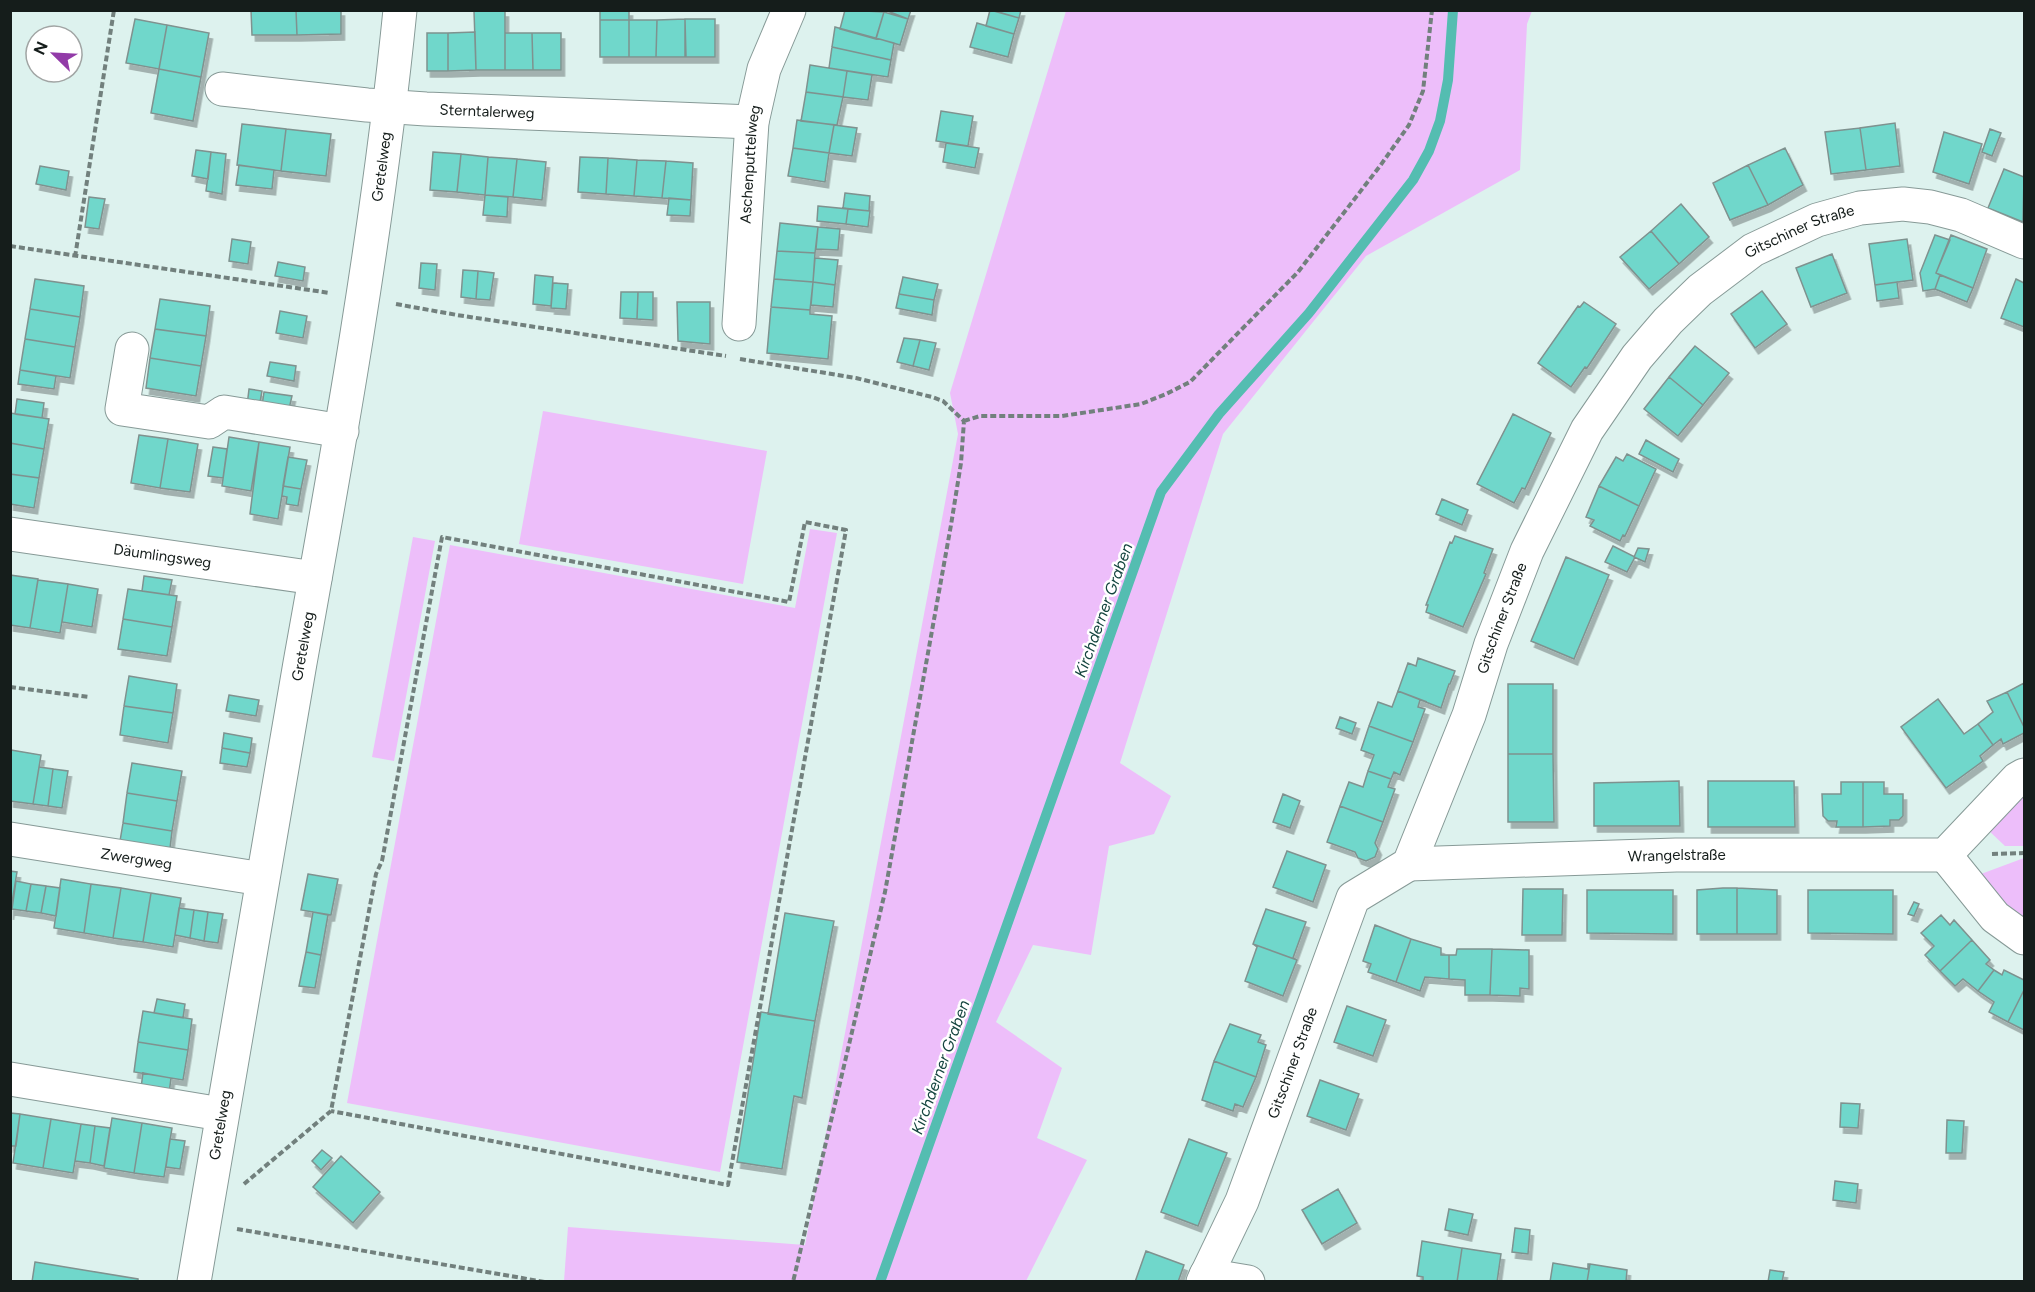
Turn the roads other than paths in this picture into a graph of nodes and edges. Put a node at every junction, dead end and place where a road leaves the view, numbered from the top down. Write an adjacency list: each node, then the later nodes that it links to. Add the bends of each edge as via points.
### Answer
1 (400, 10): 4 (street, Gretelweg)
2 (789, 10): 5 (street, Aschenputtelweg, via 764,69)
3 (222, 89): 4 (street, Sterntalerweg)
4 (390, 107): 5 (street, Sterntalerweg); 9 (street, Gretelweg)
5 (752, 122): 7 (street, Aschenputtelweg)
6 (2025, 242): 15 (street, Gitschiner Straße, via 1961,215 1930,207 1903,204 1860,208 1817,220 1753,250 1700,290 1668,321 1637,357 1587,430 1527,551 1469,715)
7 (739, 324)
8 (132, 349): 9 (street, via 122,408 209,422 224,412)
9 (342, 431): 11 (street, Gretelweg)
10 (10, 534): 11 (street, Däumlingsweg)
11 (315, 578): 16 (street, Gretelweg)
12 (2025, 775): 14 (street)
13 (10, 839): 16 (street, Zwergweg)
14 (1945, 855): 15 (street, Wrangelstraße, via 1676,855); 17 (street, via 1995,917)
15 (1409, 864): 20 (street, Gitschiner Straße, via 1353,897 1242,1201)
16 (262, 879): 19 (street, Gretelweg)
17 (2025, 938)
18 (10, 1079): 19 (street)
19 (221, 1114): 21 (street, Gretelweg)
20 (1204, 1278): 22 (street)
21 (194, 1281)
22 (1248, 1281)

